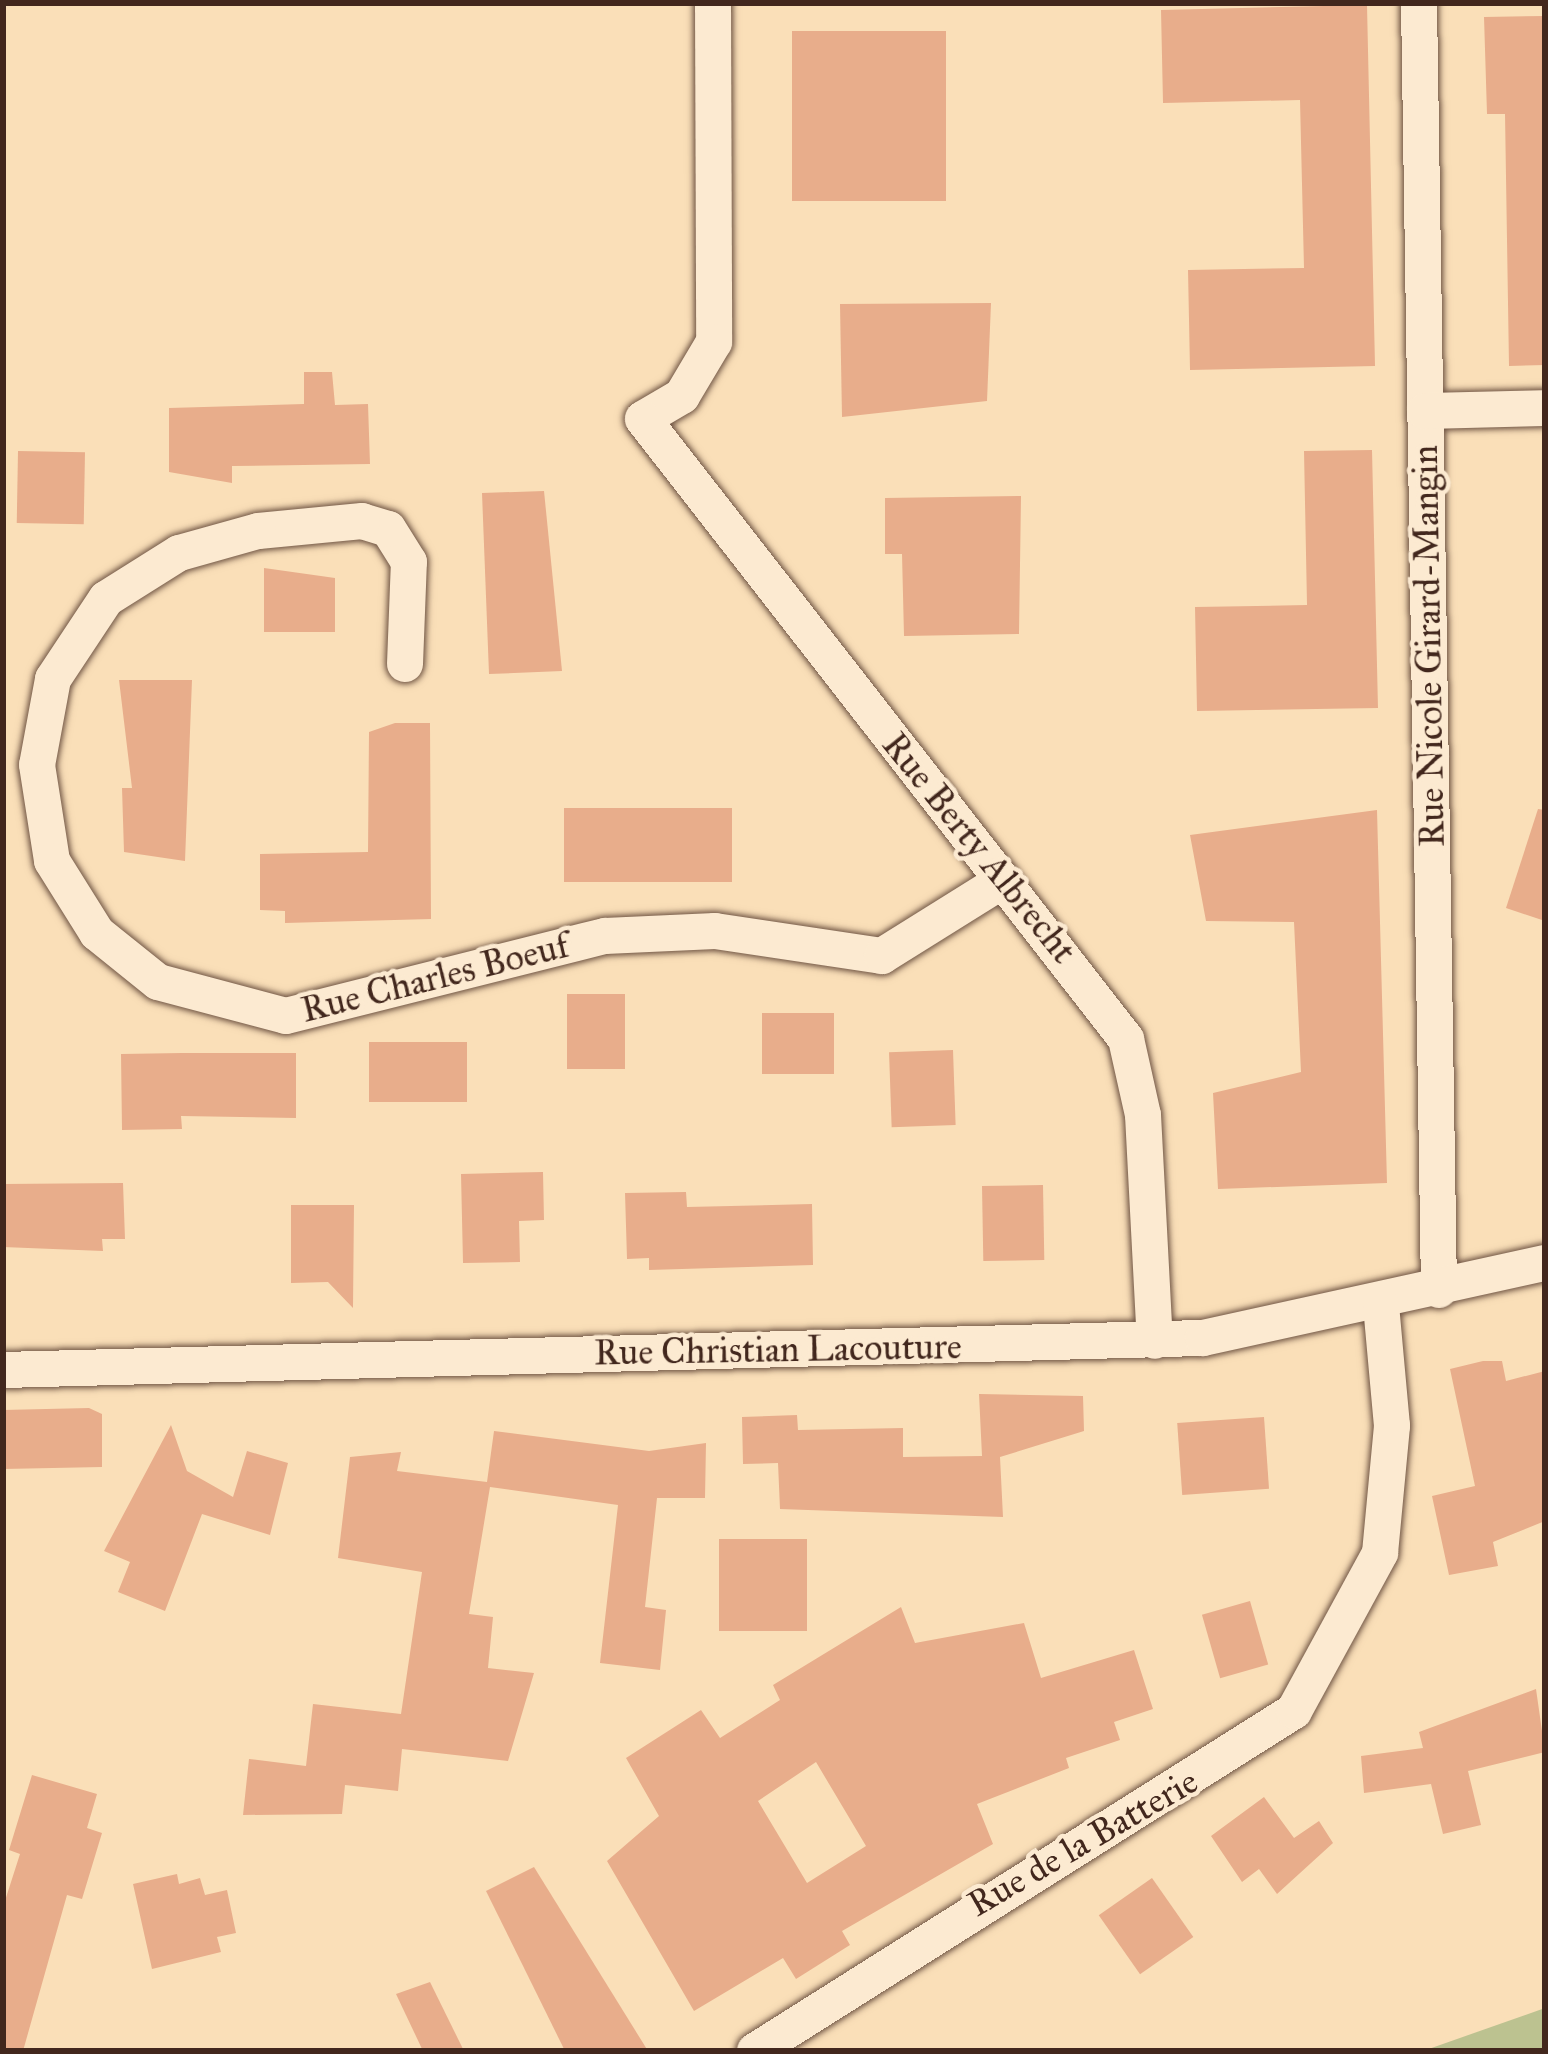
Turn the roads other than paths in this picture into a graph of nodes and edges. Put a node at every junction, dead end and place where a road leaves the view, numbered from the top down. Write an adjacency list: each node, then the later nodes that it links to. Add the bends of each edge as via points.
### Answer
1 (713, 3): 6 (street, Rue Berty Albrecht, via 714,342 693,384 643,419)
2 (1419, 3): 4 (street, Rue Nicole Girard-Mangin)
3 (1545, 408): 4 (street)
4 (1425, 411): 8 (street, Rue Nicole Girard-Mangin)
5 (405, 664): 6 (street, Rue Charles Boeuf, via 409,562 388,530 362,521 258,530 179,553 106,599 53,679 37,765 52,861 97,933 158,982 286,1016 604,936 715,932 882,956)
6 (1002, 881): 10 (street, Rue Berty Albrecht, via 1126,1039 1143,1115)
7 (1545, 1263): 8 (street, Rue Christian Lacouture)
8 (1438, 1290): 9 (street, Rue Christian Lacouture)
9 (1381, 1305): 10 (street, Rue Christian Lacouture); 12 (street, Rue de la Batterie, via 1392,1426 1380,1553 1294,1711)
10 (1154, 1341): 11 (street, Rue Christian Lacouture)
11 (3, 1370)
12 (754, 2051)

